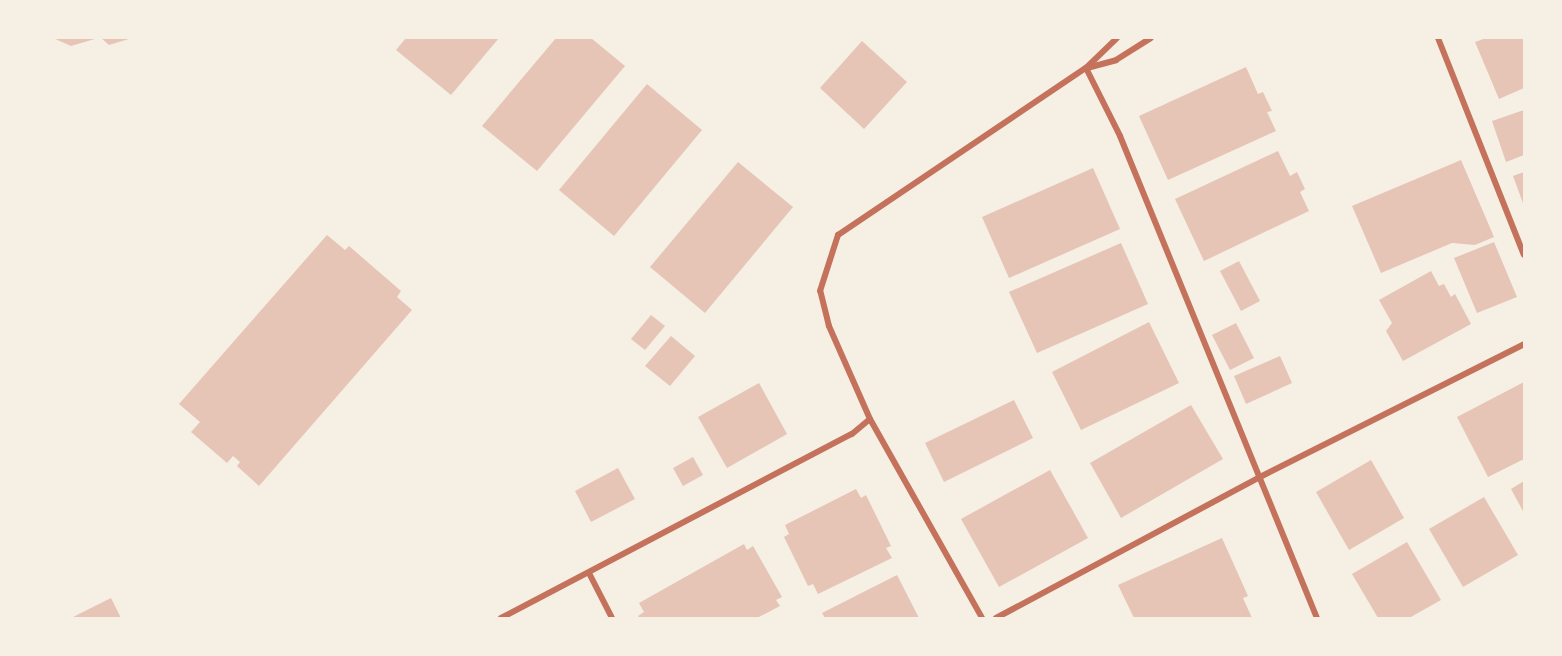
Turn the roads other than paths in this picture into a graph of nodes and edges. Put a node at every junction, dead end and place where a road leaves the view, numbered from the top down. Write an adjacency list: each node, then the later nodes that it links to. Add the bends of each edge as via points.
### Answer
1 (1117, 38): 4 (street)
2 (1151, 38): 4 (street, via 1116,60)
3 (1438, 38): 5 (street)
4 (1086, 68): 7 (street, via 838,235 820,291 828,326); 8 (street, via 1120,136)
5 (1524, 255)
6 (1524, 344): 8 (street)
7 (870, 419): 9 (street, via 852,434); 12 (street)
8 (1260, 477): 13 (street); 14 (street)
9 (589, 573): 10 (street); 11 (street)
10 (501, 618)
11 (612, 618)
12 (982, 618)
13 (996, 618)
14 (1317, 618)

